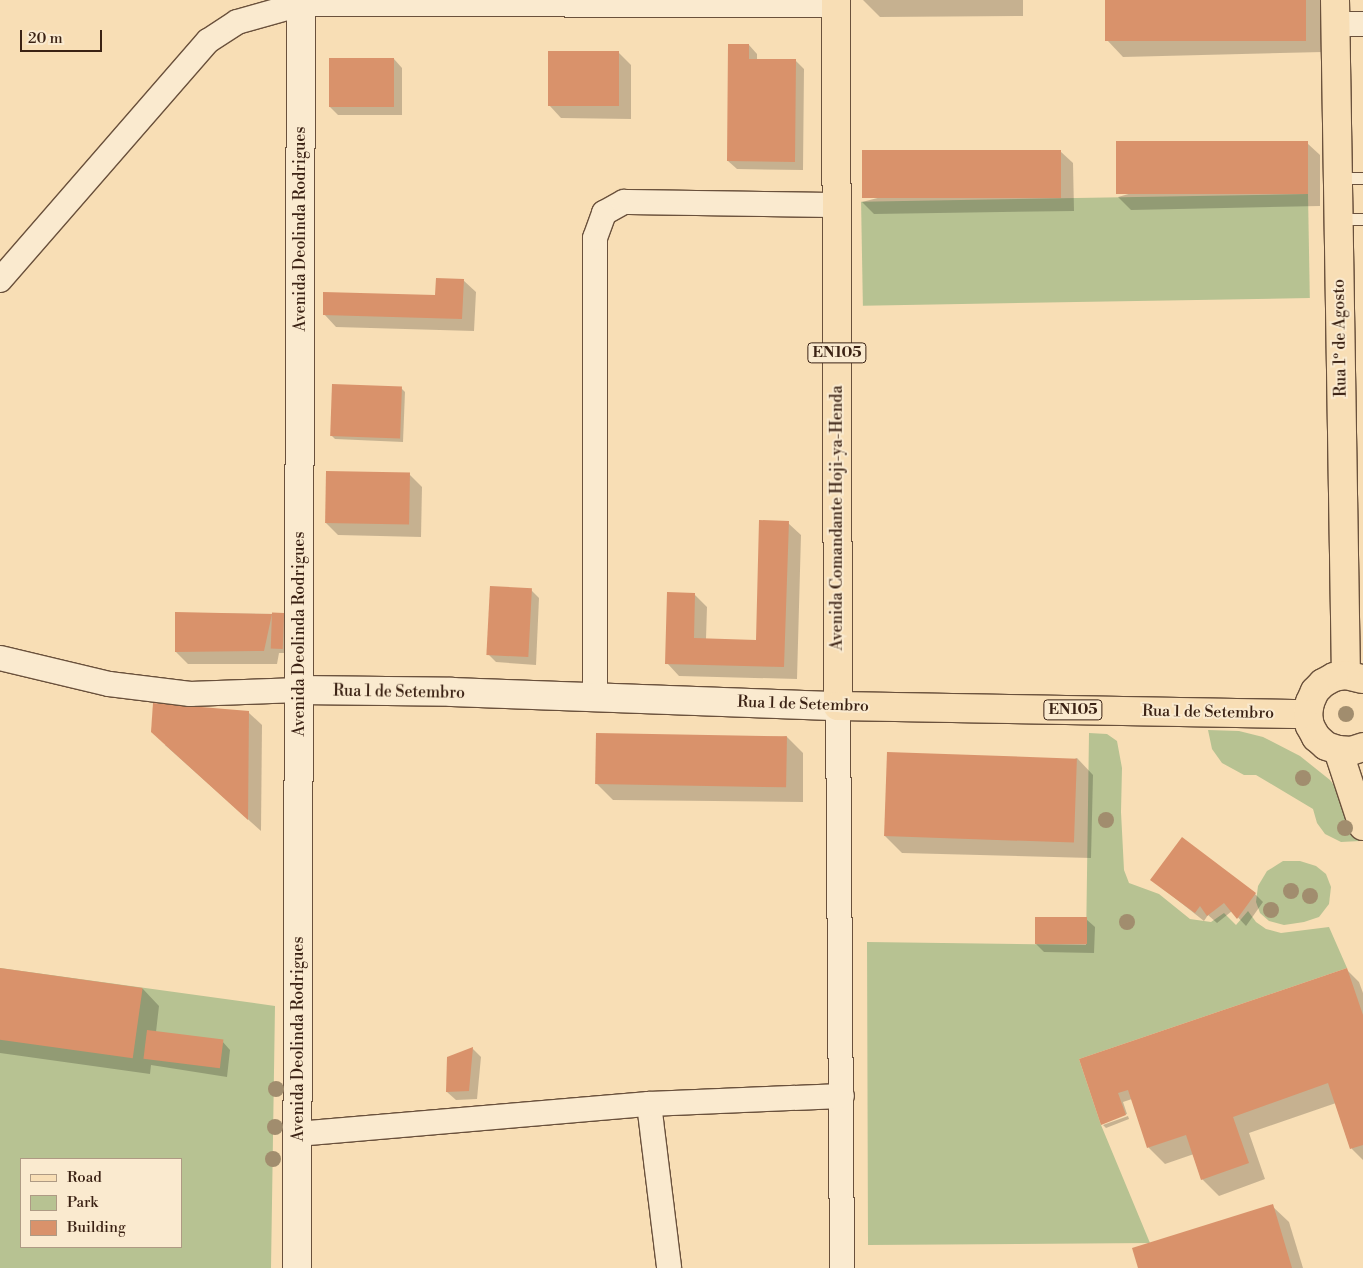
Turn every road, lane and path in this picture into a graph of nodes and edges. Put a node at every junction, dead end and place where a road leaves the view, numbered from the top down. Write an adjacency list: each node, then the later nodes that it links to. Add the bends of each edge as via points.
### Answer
1 (301, 2): 2 (street); 8 (street, via 237,22 208,41); 11 (street, Avenida Deolinda Rodrigues)
2 (836, 2): 6 (main road, Avenida Comandante Hoji-ya-Henda / EN105)
3 (1335, 12): 4 (street); 5 (main road, Rua 1º de Agosto)
4 (1363, 24)
5 (1350, 178): 7 (main road, Rua 1º de Agosto)
6 (836, 205): 12 (street, via 624,202 604,213 595,238); 13 (main road, Avenida Comandante Hoji-ya-Henda / EN105)
7 (1351, 219): 10 (main road, Rua 1º de Agosto)
8 (0, 280)
9 (0, 658): 11 (street, via 109,684 190,694)
10 (1354, 678): 14 (main road, via 1334,677 1323,683 1315,691)
11 (299, 690): 12 (street, Rua 1 de Setembro); 19 (street, Avenida Deolinda Rodrigues)
12 (595, 697): 13 (street, Rua 1 de Setembro)
13 (838, 706): 14 (main road, Rua 1 de Setembro / EN105); 17 (street)
14 (1308, 714): 15 (main road, via 1316,737 1326,746)
15 (1351, 748): 16 (main road)
16 (1363, 826)
17 (842, 1096): 18 (street); 22 (street)
18 (649, 1104): 19 (street); 21 (street)
19 (297, 1134): 20 (street, Avenida Deolinda Rodrigues)
20 (297, 1268)
21 (669, 1268)
22 (842, 1268)

